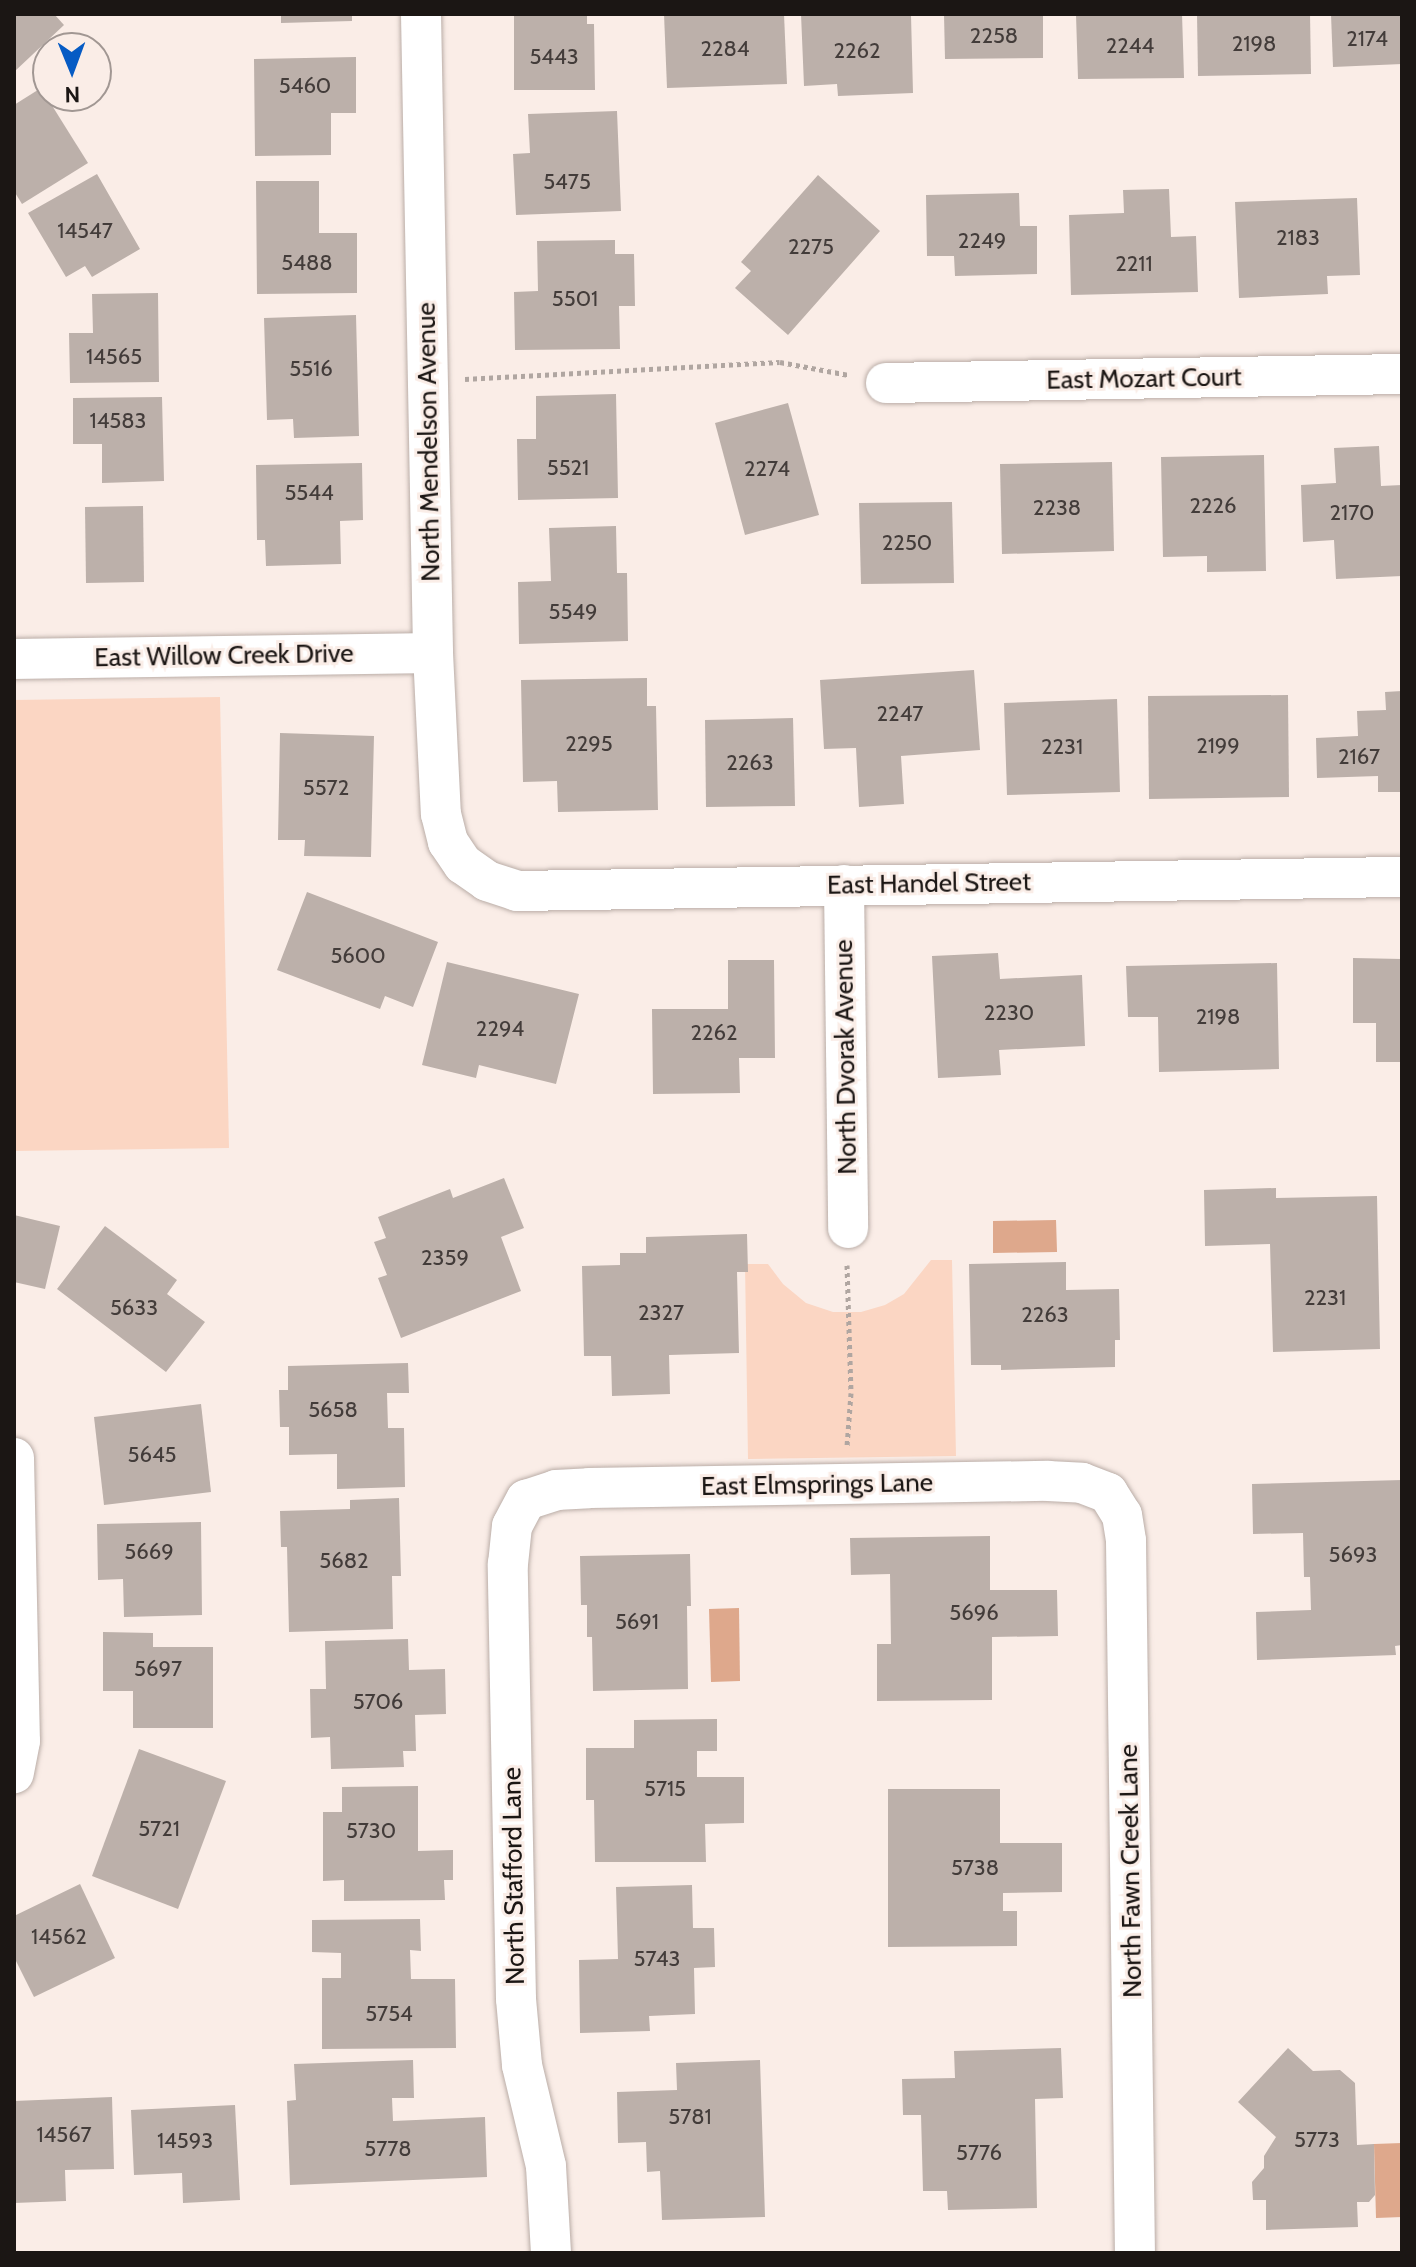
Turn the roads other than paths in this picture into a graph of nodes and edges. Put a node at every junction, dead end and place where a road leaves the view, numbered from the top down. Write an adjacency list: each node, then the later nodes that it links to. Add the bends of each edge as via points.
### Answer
1 (421, 14): 4 (street, North Mendelson Avenue)
2 (1402, 374): 3 (street, East Mozart Court)
3 (886, 383)
4 (433, 653): 5 (street, East Willow Creek Drive); 6 (street, North Mendelson Avenue, via 441,814 448,842)
5 (14, 659)
6 (463, 864): 8 (street, East Handel Street, via 487,881 517,891)
7 (1402, 877): 8 (street, East Handel Street)
8 (844, 885): 9 (street, North Dvorak Avenue)
9 (848, 1228)
10 (14, 1458): 13 (street, via 20,1741)
11 (1108, 1493): 12 (street, East Elmsprings Lane, via 1082,1483 1048,1481 589,1488 556,1490); 15 (street, North Fawn Creek Lane, via 1122,1515 1126,1541)
12 (526, 1500): 14 (street, North Stafford Lane, via 512,1526 508,1564 516,1999 522,2065 546,2166)
13 (14, 1773)
14 (551, 2253)
15 (1135, 2253)

